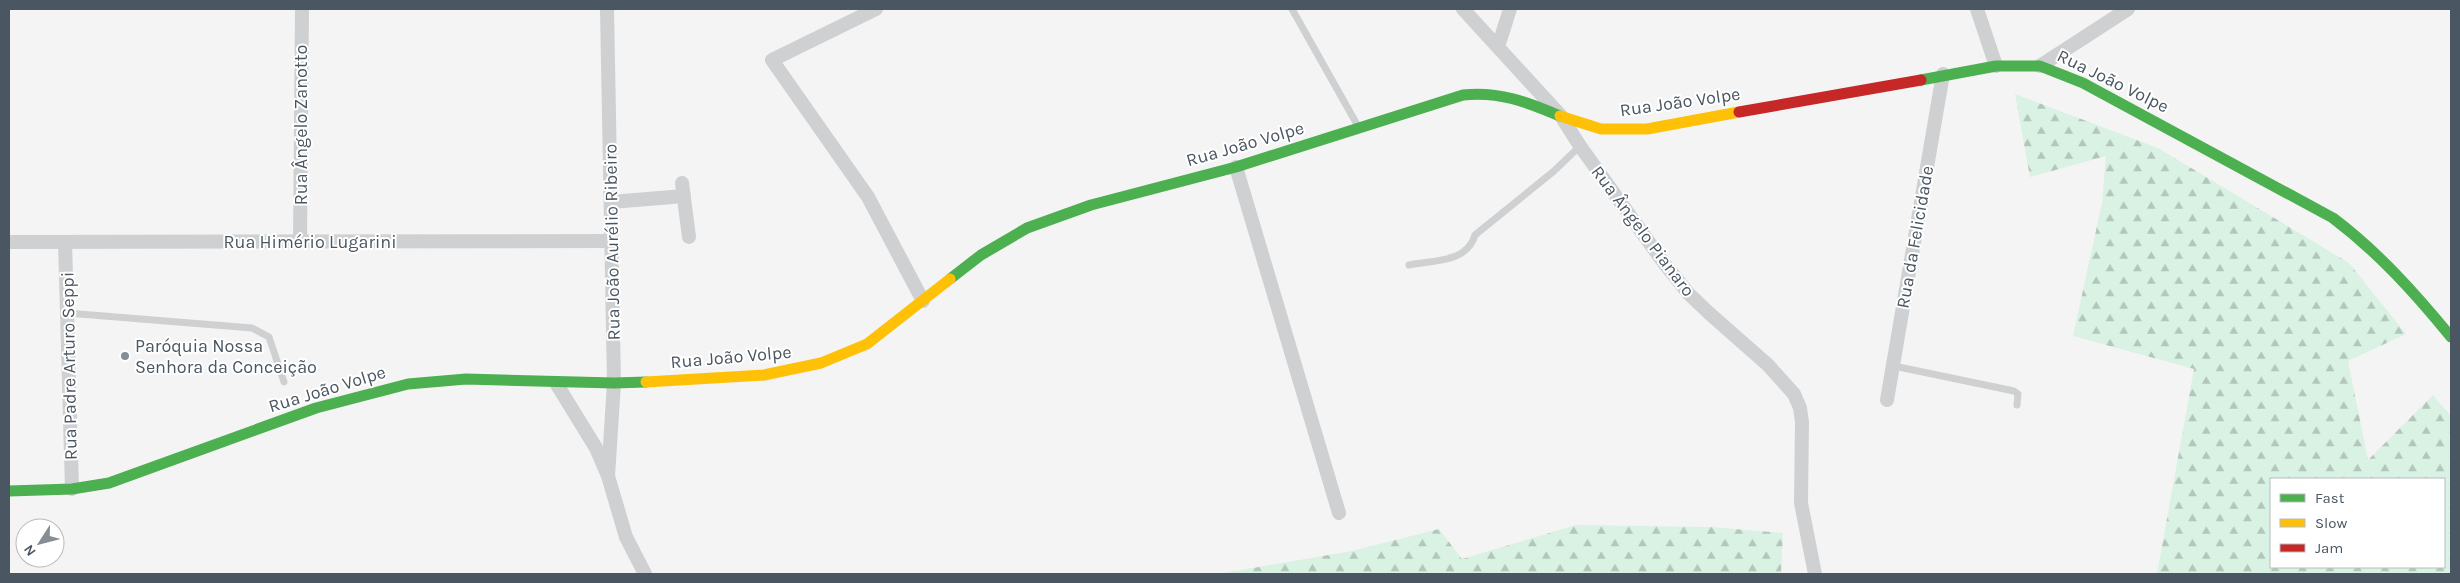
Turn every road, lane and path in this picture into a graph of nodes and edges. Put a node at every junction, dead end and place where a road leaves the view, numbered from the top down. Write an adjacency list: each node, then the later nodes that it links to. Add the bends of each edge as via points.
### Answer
1 (302, 9): 22 (street, Rua Ângelo Zanotto)
2 (607, 9): 17 (street, Rua João Aurélio Ribeiro)
3 (876, 9): 24 (street, via 772,60 868,196)
4 (1292, 9): 14 (lane)
5 (1463, 9): 9 (street, Rua Ângelo Pianaro)
6 (1510, 9): 9 (street)
7 (1977, 9): 10 (street)
8 (2128, 9): 11 (street)
9 (1498, 47): 13 (street, Rua Ângelo Pianaro)
10 (1996, 66): 11 (street, Rua João Volpe); 12 (street, Rua João Volpe)
11 (2040, 66): 26 (street, Rua João Volpe, via 2083,83 2333,218 2382,258)
12 (1942, 74): 13 (street, Rua João Volpe, via 1647,128 1600,129); 27 (street, Rua da Felicidade)
13 (1561, 116): 14 (street, Rua João Volpe, via 1517,98 1482,93 1442,100); 15 (street, Rua Ângelo Pianaro)
14 (1359, 128): 16 (street, Rua João Volpe)
15 (1580, 146): 23 (lane, via 1475,235 1472,246 1462,255); 38 (street, Rua Ângelo Pianaro, via 1688,292 1768,365 1794,394 1802,422 1800,503)
16 (1236, 167): 24 (street, Rua João Volpe, via 1091,205 1027,228 981,255); 36 (street)
17 (611, 202): 18 (street, via 683,190); 19 (street, Rua João Aurélio Ribeiro)
18 (689, 237)
19 (612, 241): 22 (street, Rua Himério Lugarini); 30 (street, Rua João Aurélio Ribeiro)
20 (9, 242): 21 (street, Rua Himério Lugarini)
21 (65, 242): 22 (street, Rua Himério Lugarini); 25 (street, Rua Padre Arturo Seppi)
22 (300, 242)
23 (1409, 265)
24 (923, 301): 30 (street, Rua João Volpe, via 867,344 821,363 764,375)
25 (67, 313): 28 (lane, via 252,328 269,337); 34 (street, Rua Padre Arturo Seppi)
26 (2451, 337)
27 (1894, 366): 31 (street, Rua da Felicidade); 32 (lane, via 2014,391 2018,394)
28 (284, 382)
29 (556, 383): 30 (street, Rua João Volpe); 33 (street, via 584,425); 34 (street, Rua João Volpe, via 466,379 408,384 316,408 109,483)
30 (614, 383): 33 (street, Rua João Aurélio Ribeiro)
31 (1887, 400)
32 (2016, 405)
33 (608, 476): 37 (street, via 626,537)
34 (72, 489): 35 (street, Rua João Volpe)
35 (9, 491)
36 (1339, 513)
37 (645, 574)
38 (1815, 574)

